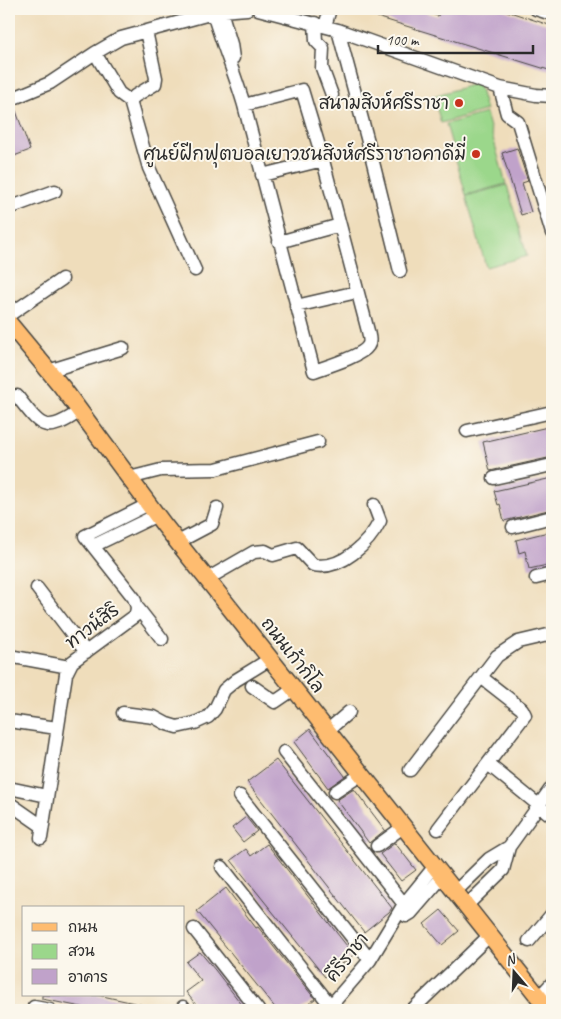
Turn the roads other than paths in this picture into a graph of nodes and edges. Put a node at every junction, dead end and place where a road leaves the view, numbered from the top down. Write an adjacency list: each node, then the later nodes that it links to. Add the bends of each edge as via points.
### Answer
1 (247, 9): 5 (street)
2 (258, 9): 7 (street)
3 (330, 9): 7 (street)
4 (536, 9): 6 (street)
5 (224, 11): 9 (street); 16 (street, via 234,71)
6 (552, 14)
7 (320, 25): 8 (street); 12 (street, via 316,40 323,48 322,68)
8 (338, 30): 11 (street); 25 (street)
9 (146, 31): 10 (street, via 121,38); 15 (street, via 155,84)
10 (95, 53): 14 (street, via 50,83); 15 (street, via 119,93)
11 (500, 88): 13 (street); 22 (street, via 507,114 518,122)
12 (332, 95)
13 (552, 96)
14 (9, 100)
15 (130, 101): 24 (street, via 149,168)
16 (244, 105): 17 (street, via 302,90); 18 (street)
17 (323, 160): 18 (street); 21 (street)
18 (262, 175): 23 (street)
19 (56, 191): 20 (street)
20 (9, 208)
21 (340, 225): 23 (street); 27 (street)
22 (552, 233)
23 (279, 242): 28 (street)
24 (195, 270)
25 (400, 271)
26 (62, 280): 29 (street)
27 (357, 292): 28 (street); 28 (street, via 369,345 334,365 314,371)
28 (296, 306)
29 (9, 314)
30 (9, 323): 32 (main road, ถนนเก้ากิโล)
31 (122, 348): 32 (street)
32 (48, 371): 34 (main road, ถนนเก้ากิโล)
33 (17, 396): 34 (street, via 37,421 45,424 56,425)
34 (80, 412): 39 (main road, ถนนเก้ากิโล)
35 (552, 412): 36 (street)
36 (467, 431)
37 (318, 442): 39 (street, via 216,469 161,470)
38 (552, 465): 40 (street)
39 (129, 478): 43 (main road, ถนนเก้ากิโล)
40 (494, 478)
41 (374, 505): 49 (street, via 380,521 374,531 366,542 339,563 313,565 297,548 273,555 265,551 254,552)
42 (217, 508): 46 (street, via 212,524)
43 (153, 510): 46 (main road, ถนนเก้ากิโล); 51 (street, ทาวน์สิริ, via 89,541)
44 (552, 517): 45 (street)
45 (513, 527)
46 (178, 542): 49 (main road, ถนนเก้ากิโล)
47 (552, 574): 48 (street)
48 (536, 578)
49 (207, 579): 56 (main road, ถนนเก้ากิโล)
50 (37, 588): 54 (street)
51 (137, 606): 53 (street); 54 (street, ทาวน์สิริ, via 136,614 130,620)
52 (552, 634): 58 (street, via 518,642 497,656)
53 (162, 639)
54 (86, 652): 57 (street, ทาวน์สิริ)
55 (9, 656): 57 (street)
56 (270, 659): 60 (main road, ถนนเก้ากิโล); 62 (street, via 224,690 215,710 196,722 177,727 154,717)
57 (69, 667): 64 (street, ทาวน์สิริ)
58 (481, 677): 67 (street, via 522,709 525,715); 68 (street)
59 (252, 686): 60 (street, via 275,702)
60 (294, 689): 65 (main road, ถนนเก้ากิโล)
61 (349, 712): 65 (street)
62 (123, 713)
63 (9, 721): 64 (street)
64 (57, 728): 73 (street, ทาวน์สิริ)
65 (327, 730): 69 (main road, ถนนเก้ากิโล)
66 (284, 752): 86 (street)
67 (488, 764): 76 (street); 79 (street)
68 (410, 770)
69 (362, 774): 72 (street); 78 (main road, ถนนเก้ากิโล)
70 (552, 787): 76 (street)
71 (9, 788): 73 (street)
72 (335, 792)
73 (47, 796): 75 (street, ทาวน์สิริ, via 41,832)
74 (240, 796): 91 (street)
75 (9, 803)
76 (539, 806): 77 (street); 81 (street)
77 (552, 816)
78 (404, 827): 80 (street); 83 (main road, ถนนเก้ากิโล)
79 (438, 829)
80 (377, 846)
81 (509, 847): 84 (street, via 489,859); 85 (street, via 503,870)
82 (222, 867): 95 (street)
83 (439, 871): 84 (main road, ถนนเก้ากิโล); 86 (street, คีรีราชา)
84 (455, 892): 85 (main road, ถนนเก้ากิโล)
85 (466, 906): 89 (main road, ถนนเก้ากิโล)
86 (408, 908): 91 (street, คีรีราชา, via 393,924)
87 (552, 914): 90 (street)
88 (194, 929): 97 (street)
89 (490, 935): 93 (main road, ถนนเก้ากิโล); 98 (street)
90 (529, 941)
91 (370, 960): 95 (street, คีรีราชา)
92 (552, 983): 93 (street)
93 (539, 997): 99 (main road, ถนนเก้ากิโล)
94 (35, 1004): 96 (street)
95 (329, 1008)
96 (50, 1010)
97 (258, 1010)
98 (412, 1010)
99 (549, 1010)

